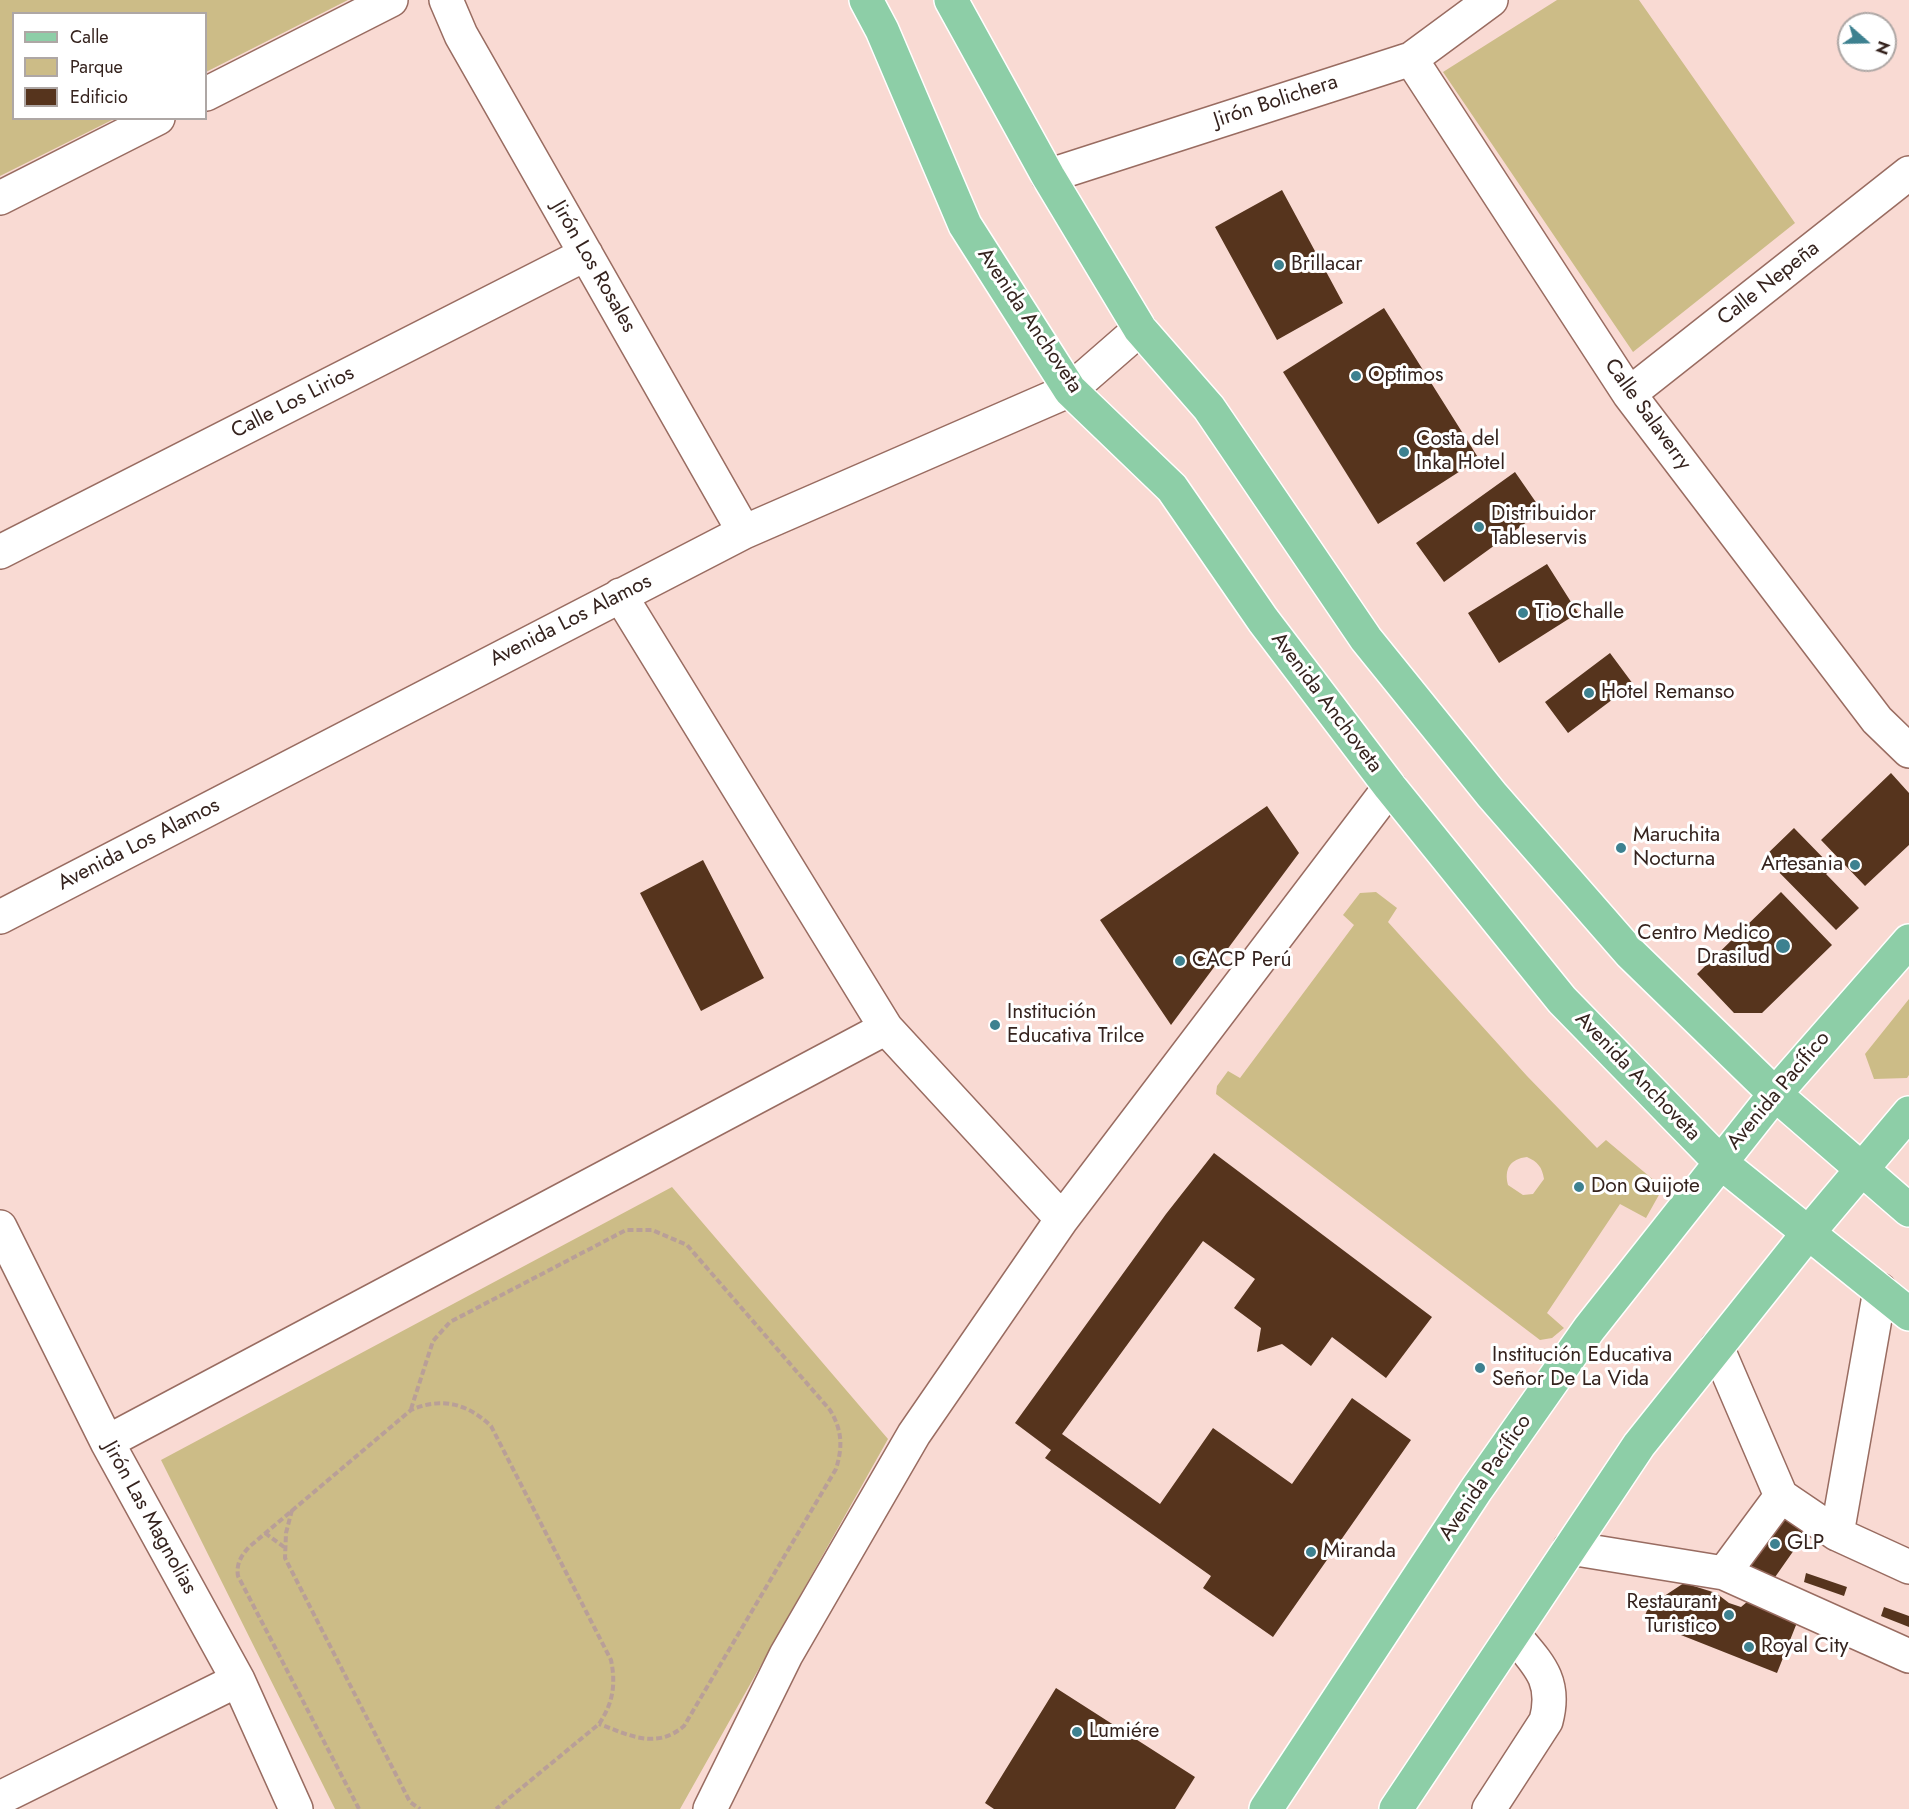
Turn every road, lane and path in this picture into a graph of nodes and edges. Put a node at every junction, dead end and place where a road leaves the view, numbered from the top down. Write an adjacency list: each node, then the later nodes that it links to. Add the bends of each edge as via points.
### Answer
1 (391, 0): 7 (street)
2 (446, 0): 12 (street, Jirón Los Rosales, via 461,35)
3 (866, 0): 14 (main road, Avenida Anchoveta, via 965,225)
4 (951, 0): 10 (main road)
5 (1491, 0): 6 (street, Jirón Bolichera)
6 (1411, 59): 10 (street, Jirón Bolichera); 15 (street, Calle Salaverry)
7 (207, 93)
8 (154, 120): 11 (street)
9 (1909, 173): 15 (street, Calle Nepeña)
10 (1048, 176): 13 (main road)
11 (0, 198)
12 (586, 254): 16 (street, Jirón Los Rosales); 17 (street, Calle Los Lirios)
13 (1140, 329): 14 (street, Avenida Los Alamos); 24 (main road, via 1209,408 1366,639 1492,795 1630,953)
14 (1070, 390): 16 (street, Avenida Los Alamos); 20 (main road, Avenida Anchoveta, via 1172,488 1263,620)
15 (1629, 394): 19 (street, Calle Salaverry, via 1877,720)
16 (744, 532): 18 (street, Avenida Los Alamos)
17 (3, 543)
18 (620, 595): 21 (street, Avenida Los Alamos); 23 (street)
19 (1909, 751)
20 (1390, 787): 26 (main road, Avenida Anchoveta, via 1562,1000); 29 (street)
21 (0, 917)
22 (1909, 941): 24 (main road, Avenida Pacífico)
23 (886, 1028): 29 (street); 36 (street)
24 (1775, 1094): 26 (main road, Avenida Pacífico); 27 (main road)
25 (1909, 1113): 27 (main road)
26 (1720, 1162): 31 (main road, Avenida Anchoveta); 55 (main road, Avenida Pacífico, via 1582,1339 1476,1490)
27 (1863, 1169): 28 (main road); 31 (main road)
28 (1909, 1210)
29 (1062, 1219): 54 (street, via 914,1434 786,1655)
30 (0, 1227): 36 (street, Jirón Las Magnolias)
31 (1809, 1232): 32 (main road, Avenida Anchoveta); 34 (main road)
32 (1880, 1290): 33 (main road, Avenida Anchoveta); 40 (street)
33 (1909, 1314)
34 (1717, 1347): 37 (street); 42 (main road, via 1639,1444)
35 (411, 1410): 38 (path); 48 (path, via 427,1403 444,1402 467,1408 491,1426 611,1660 613,1695); 48 (path, via 433,1341 442,1328 626,1230 639,1229 652,1230 687,1245 830,1410 842,1441 836,1469 684,1726 673,1736 660,1740 632,1736)
36 (107, 1442): 47 (street, Jirón Las Magnolias)
37 (1781, 1496): 40 (street); 44 (street)
38 (292, 1509): 39 (path); 41 (path)
39 (265, 1533): 41 (path); 51 (path, via 241,1555 237,1576)
40 (1837, 1534): 43 (street)
41 (285, 1547): 52 (path, via 285,1558 410,1802)
42 (1570, 1548): 44 (street); 45 (main road)
43 (1909, 1567)
44 (1724, 1573): 46 (street)
45 (1513, 1634): 56 (main road); 57 (street, via 1546,1676 1551,1694 1546,1722)
46 (1909, 1656)
47 (238, 1680): 49 (street); 50 (street, Jirón Las Magnolias)
48 (599, 1724): 53 (path)
49 (0, 1798)
50 (296, 1809)
51 (359, 1809)
52 (420, 1809)
53 (496, 1809)
54 (710, 1809)
55 (1266, 1809)
56 (1396, 1809)
57 (1489, 1809)

